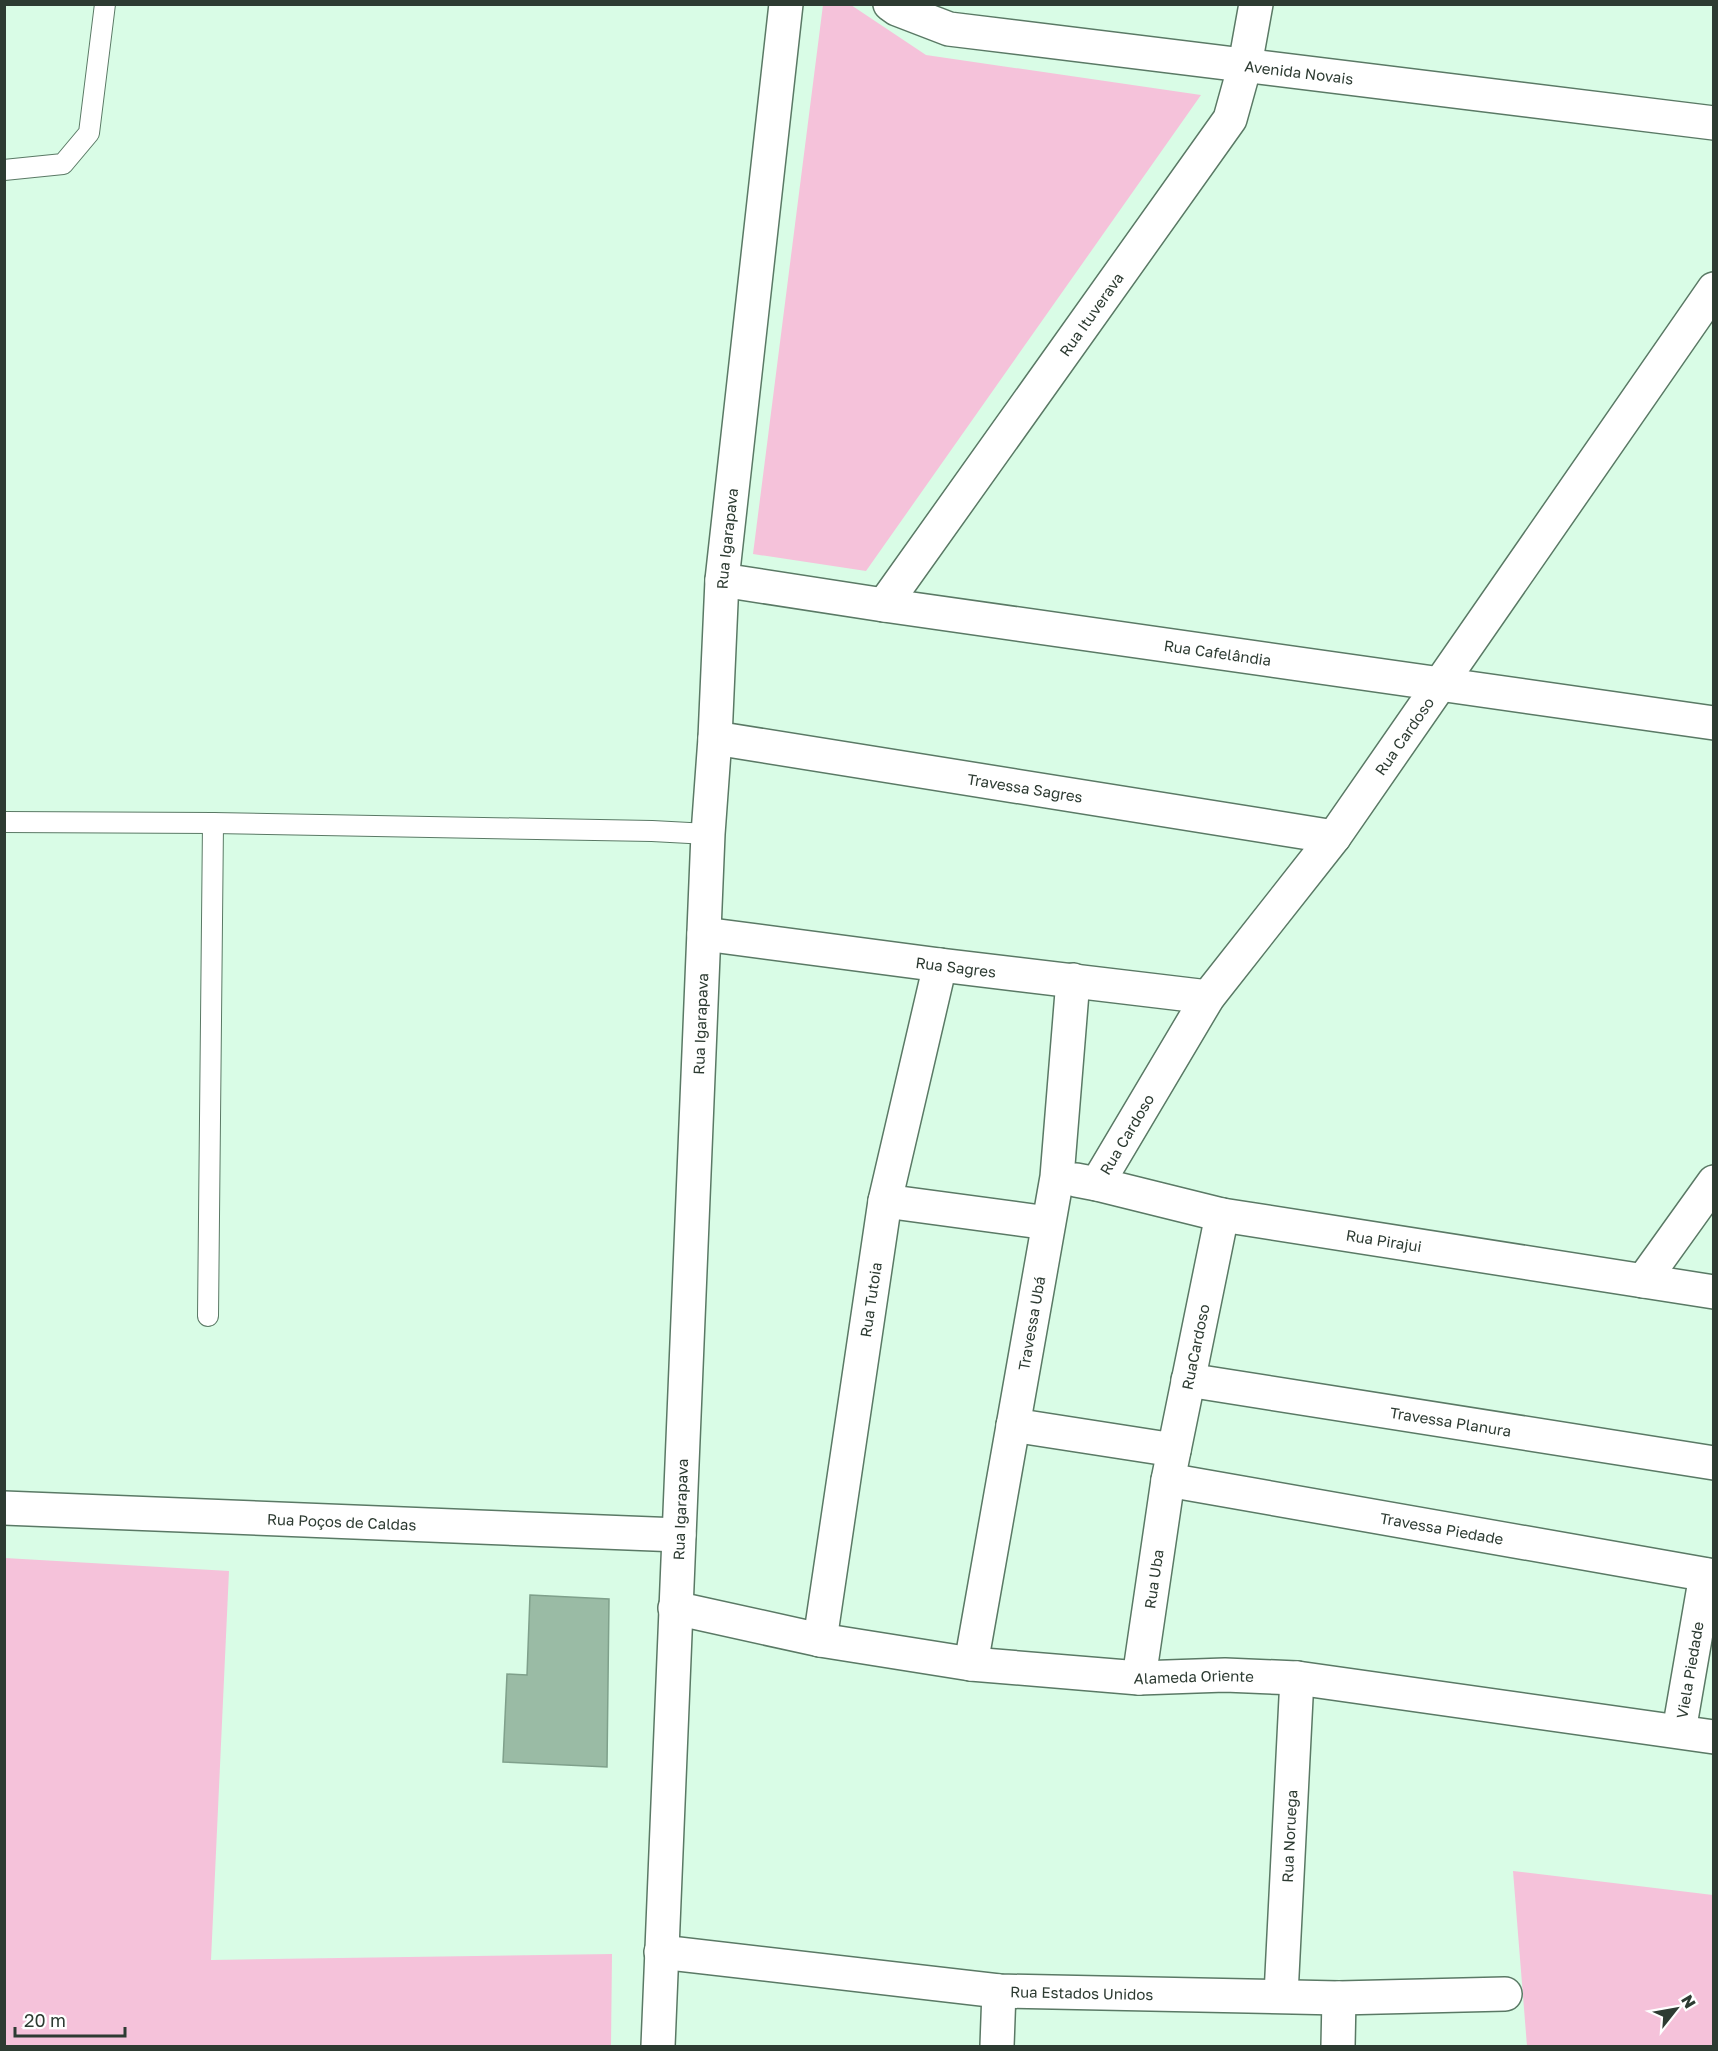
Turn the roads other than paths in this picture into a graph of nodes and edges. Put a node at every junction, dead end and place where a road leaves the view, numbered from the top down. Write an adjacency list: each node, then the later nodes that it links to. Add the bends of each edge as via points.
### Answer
1 (105, 4): 7 (lane, via 89,133 63,164)
2 (786, 4): 9 (street, Rua Igarapava)
3 (890, 4): 5 (street, Avenida Novais, via 949,29)
4 (1256, 4): 5 (street, Rua Ituverava)
5 (1245, 66): 6 (street, Avenida Novais); 10 (street, Rua Ituverava, via 1230,119)
6 (1713, 123)
7 (4, 170)
8 (1713, 289): 11 (street, Rua Cardoso)
9 (722, 580): 10 (street, Rua Cafelândia); 13 (street, Rua Igarapava)
10 (884, 605): 11 (street, Rua Cafelândia)
11 (1438, 685): 12 (street, Rua Cafelândia); 17 (street, Rua Cardoso)
12 (1713, 723)
13 (715, 738): 16 (street, Rua Igarapava); 17 (street, Travessa Sagres)
14 (4, 822): 15 (lane)
15 (213, 823): 16 (lane); 30 (lane)
16 (708, 834): 18 (street, Rua Igarapava)
17 (1334, 837): 21 (street, Rua Cardoso)
18 (704, 934): 19 (street, Rua Sagres); 36 (street, Rua Igarapava)
19 (940, 965): 20 (street, Rua Sagres); 25 (street, Rua Tutoia)
20 (1072, 980): 21 (street, Rua Sagres); 22 (street, Travessa Ubá)
21 (1208, 997): 24 (street, Rua Cardoso)
22 (1057, 1177): 24 (street, Rua Pirajui); 27 (street, Travessa Ubá)
23 (1713, 1182): 28 (street)
24 (1097, 1184): 26 (street, Rua Pirajui)
25 (885, 1201): 27 (street); 39 (street, Rua Tutoia)
26 (1222, 1215): 28 (street, Rua Pirajui); 31 (street, RuaCardoso)
27 (1048, 1223): 32 (street, Travessa Ubá)
28 (1643, 1281): 29 (street, Rua Pirajui)
29 (1713, 1292)
30 (208, 1316)
31 (1188, 1380): 33 (street, Travessa Planura); 34 (street, RuaCardoso)
32 (1013, 1425): 34 (street, Travessa Piedade); 40 (street, Travessa Ubá)
33 (1713, 1463)
34 (1171, 1465): 37 (street, Travessa Piedade); 41 (street, Rua Uba)
35 (4, 1508): 36 (street, Rua Poços de Caldas)
36 (679, 1535): 38 (street, Rua Igarapava)
37 (1710, 1575): 43 (street, Viela Piedade)
38 (675, 1608): 39 (street, Alameda Oriente); 45 (street, Rua Igarapava)
39 (820, 1640): 40 (street, Alameda Oriente)
40 (971, 1664): 41 (street, Alameda Oriente)
41 (1139, 1678): 42 (street, Alameda Oriente)
42 (1297, 1678): 43 (street, Alameda Oriente); 48 (street, Rua Noruega)
43 (1679, 1731): 44 (street, Alameda Oriente)
44 (1713, 1737)
45 (661, 1952): 46 (street, Rua Estados Unidos); 50 (street, Rua Igarapava)
46 (999, 1991): 48 (street, Rua Estados Unidos); 51 (street)
47 (1505, 1994): 49 (street, Rua Estados Unidos)
48 (1281, 1995): 49 (street, Rua Estados Unidos)
49 (1339, 1998): 52 (street)
50 (658, 2046)
51 (997, 2046)
52 (1338, 2046)

